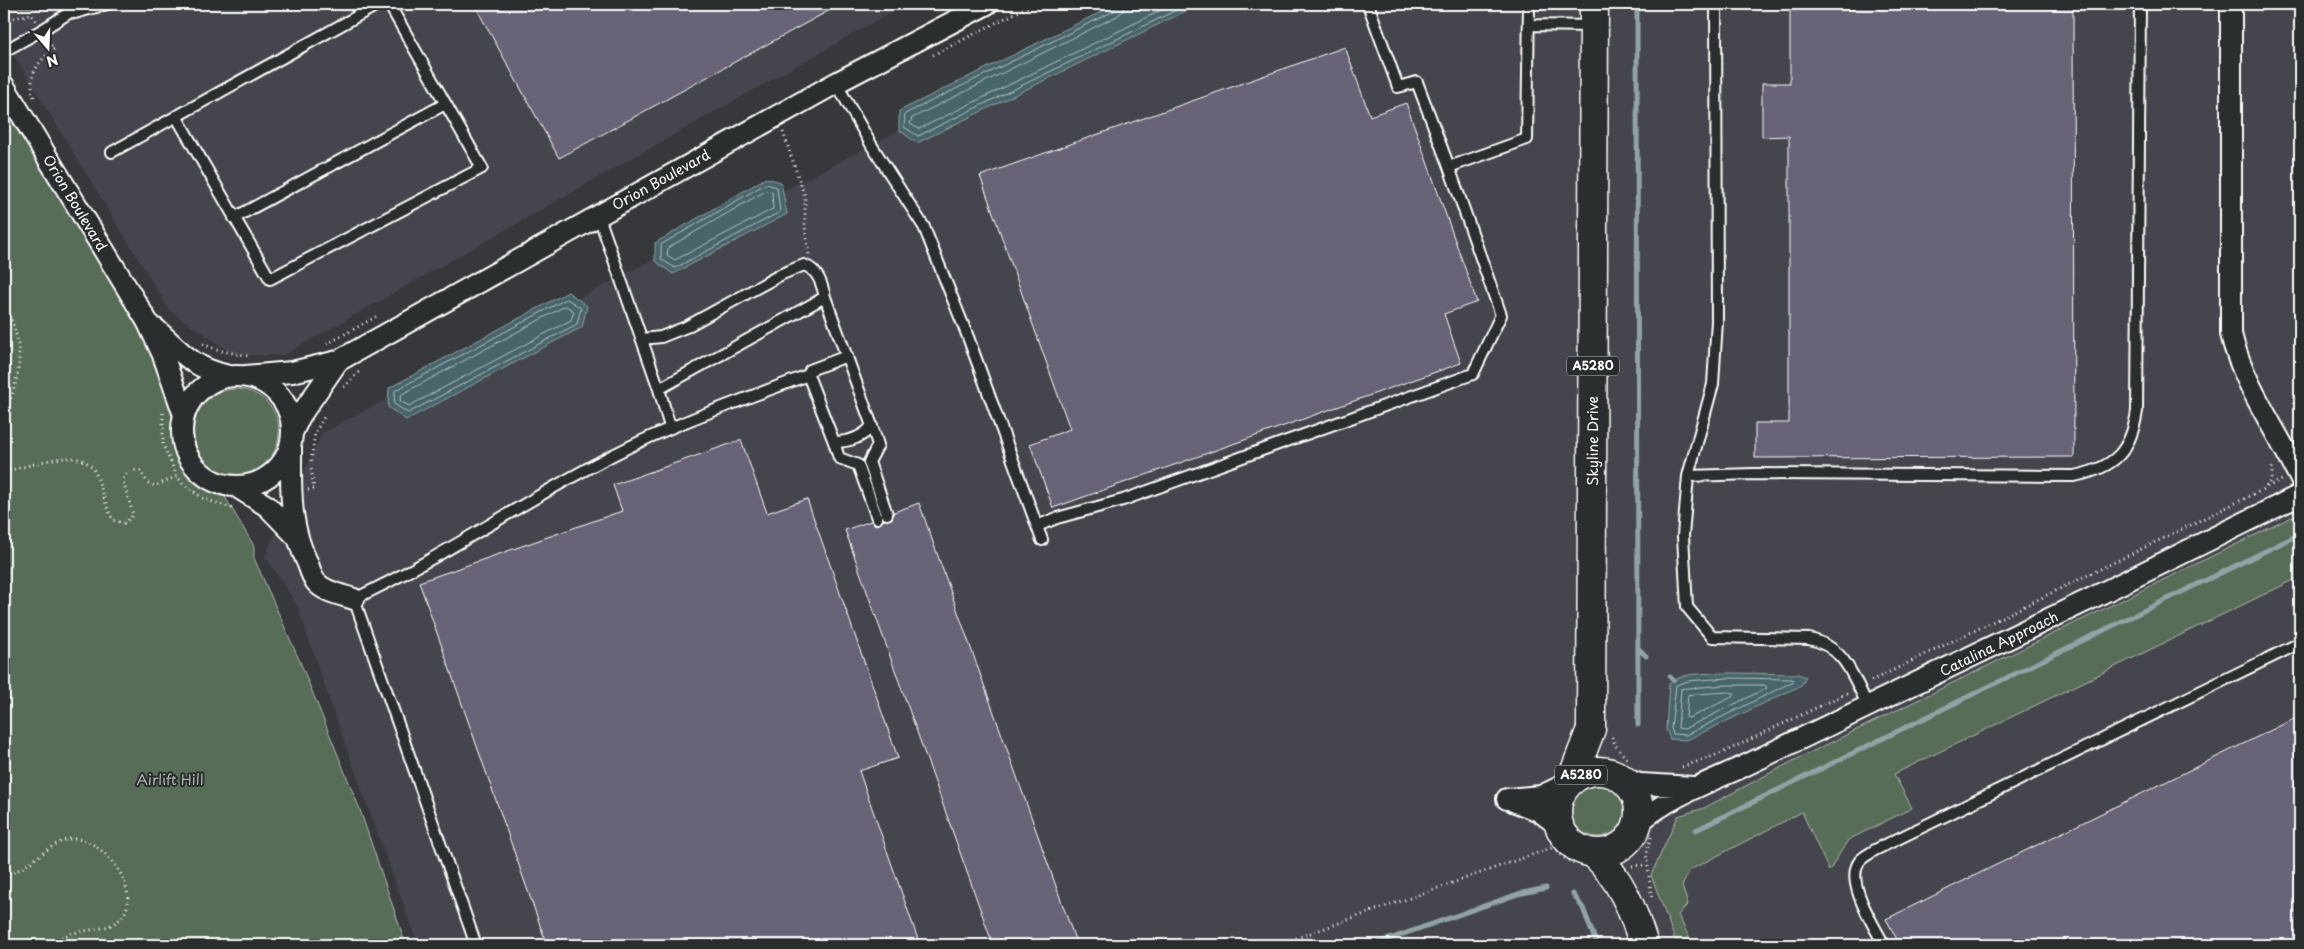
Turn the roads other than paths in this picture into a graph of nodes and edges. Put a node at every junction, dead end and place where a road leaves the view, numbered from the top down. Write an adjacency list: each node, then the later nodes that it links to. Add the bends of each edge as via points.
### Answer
1 (83, 4): 13 (lane)
2 (107, 4): 13 (lane)
3 (355, 4): 12 (lane)
4 (379, 4): 12 (lane)
5 (389, 4): 19 (lane)
6 (988, 4): 17 (street, Orion Boulevard)
7 (1368, 4): 22 (lane, via 1398,87 1417,82)
8 (1528, 4): 15 (lane)
9 (1716, 4): 38 (lane, via 1716,330 1712,384)
10 (2140, 4): 38 (lane, via 2137,411 2127,445 2115,460 2093,472 2074,476)
11 (2231, 4): 39 (street, via 2231,334 2246,375)
12 (361, 14): 20 (lane)
13 (67, 15): 16 (lane)
14 (1594, 15): 15 (lane); 48 (main road, Skyline Drive / A5280)
15 (1529, 25): 22 (lane, via 1527,139)
16 (4, 51)
17 (836, 83): 23 (street, Orion Boulevard); 42 (lane, via 924,227 968,337)
18 (4, 86): 26 (street, Orion Boulevard)
19 (445, 104): 24 (lane); 24 (lane, via 482,168 270,279)
20 (176, 116): 21 (lane); 24 (lane)
21 (112, 152)
22 (1449, 167): 42 (lane, via 1501,315 1473,374 1123,500)
23 (598, 214): 27 (lane); 29 (street, Orion Boulevard)
24 (234, 218)
25 (825, 297): 27 (lane, via 822,284 812,268 804,265 686,327 661,338); 28 (lane); 32 (lane)
26 (147, 321): 31 (street, Orion Boulevard, via 191,362 208,371); 33 (street, Orion Boulevard)
27 (642, 340): 32 (lane)
28 (847, 356): 30 (lane, via 810,370); 34 (lane)
29 (338, 361): 31 (street, Orion Boulevard, via 292,372); 36 (street, Orion Boulevard, via 300,416)
30 (808, 375): 35 (lane); 37 (lane)
31 (238, 376): 33 (street, via 217,379 196,393); 36 (street, via 261,381 274,389 291,416)
32 (659, 389): 35 (lane)
33 (184, 414): 40 (street, via 181,432 184,449 192,464 204,476 220,484)
34 (872, 426): 37 (lane, via 865,434); 37 (lane, via 878,445 869,462 882,516 858,465 839,458)
35 (670, 427): 45 (lane, via 613,455 404,575)
36 (292, 437): 40 (street, via 286,457 277,469 252,485); 43 (street, via 291,494)
37 (834, 442)
38 (1688, 476): 47 (lane, via 1684,536 1687,607 1712,637 1809,639 1834,648 1843,658)
39 (2300, 478)
40 (236, 486): 43 (street, via 266,506)
41 (2300, 495): 47 (street, Catalina Approach)
42 (1036, 526): 44 (lane)
43 (296, 536): 45 (street, via 316,582 327,590)
44 (1042, 540)
45 (354, 599): 56 (lane)
46 (2300, 643): 58 (lane, via 1859,861 1854,878)
47 (1868, 706): 51 (street, Catalina Approach)
48 (1591, 729): 49 (main road, Skyline Drive / A5280); 50 (main road, Skyline Drive / A5280)
49 (1619, 777): 50 (main road, A5280, via 1603,771 1590,771); 51 (street, Catalina Approach, via 1640,784); 52 (main road, A5280, via 1637,800)
50 (1569, 782): 53 (main road, A5280, via 1557,805); 53 (street, via 1541,796 1507,799 1539,811)
51 (1695, 787): 52 (street, Catalina Approach, via 1661,806)
52 (1641, 830): 54 (main road, via 1614,849); 55 (main road, A5280, via 1631,868)
53 (1556, 836): 54 (main road, A5280)
54 (1594, 853): 55 (main road, A5280)
55 (1644, 912): 57 (main road, A5280)
56 (476, 945)
57 (1644, 945)
58 (1884, 945)

